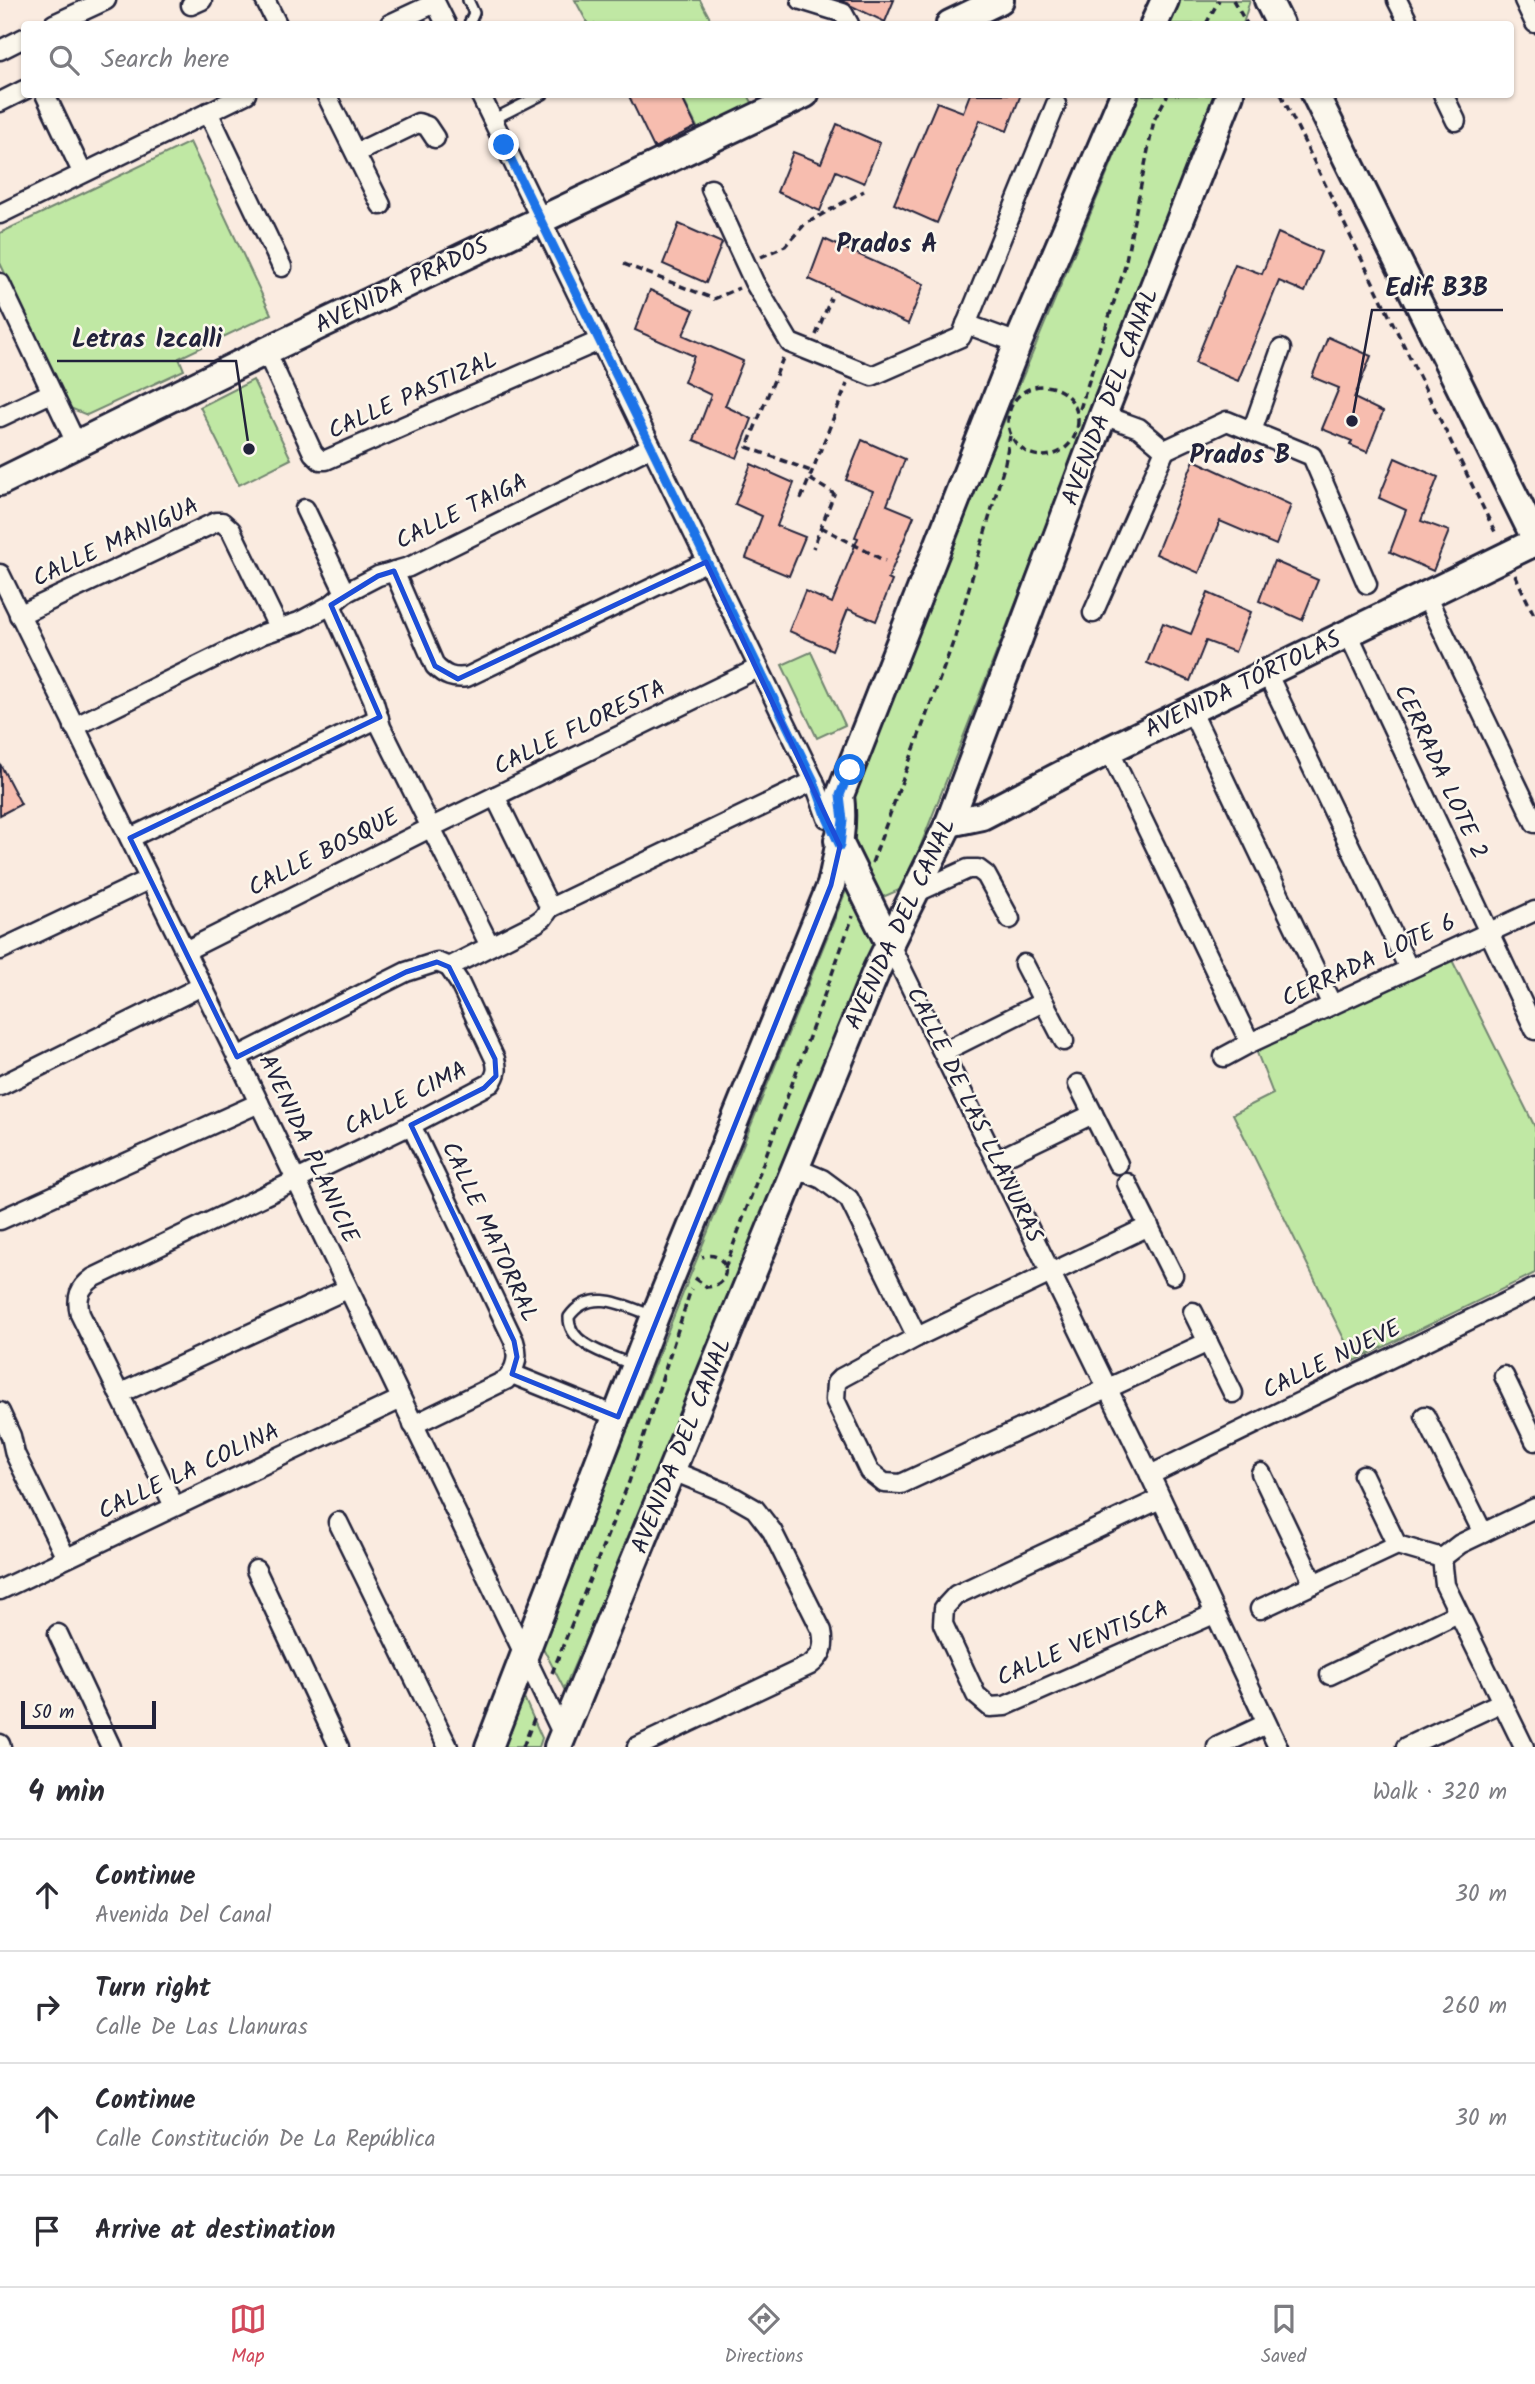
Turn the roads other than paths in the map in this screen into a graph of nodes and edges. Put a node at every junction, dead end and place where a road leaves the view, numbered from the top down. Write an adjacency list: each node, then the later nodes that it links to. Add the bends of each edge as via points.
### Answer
1 (106, 0): 11 (street)
2 (265, 0): 12 (street)
3 (468, 0): 15 (lane, via 474,13)
4 (1000, 0): 17 (main road)
5 (1165, 0): 18 (main road)
6 (1267, 0): 19 (main road); 20 (main road)
7 (1397, 0): 21 (street)
8 (1524, 0): 22 (street)
9 (434, 1): 13 (street); 14 (street)
10 (804, 1): 16 (street, via 843,13)
11 (60, 21)
12 (276, 21)
13 (396, 21)
14 (444, 21)
15 (472, 21)
16 (847, 21)
17 (956, 21)
18 (1155, 21)
19 (1258, 21)
20 (1278, 21)
21 (1408, 21)
22 (1535, 23)
23 (21, 40): 24 (street)
24 (0, 50)
25 (21, 92): 36 (street)
26 (47, 98): 43 (street)
27 (238, 98): 38 (street)
28 (328, 98): 42 (street)
29 (482, 98): 39 (street, CALLE DE LAS LLANURAS)
30 (535, 98): 39 (lane)
31 (797, 98): 47 (main road, AVENIDA PRADOS)
32 (1122, 98): 52 (main road)
33 (1228, 98): 56 (main road, AVENIDA DEL CANAL)
34 (1317, 98): 64 (main road)
35 (1445, 98): 40 (street)
36 (0, 102)
37 (1056, 104): 50 (street)
38 (208, 112): 43 (street); 48 (street)
39 (492, 120): 47 (street, CALLE DE LAS LLANURAS)
40 (1456, 121)
41 (435, 138): 42 (street, via 427,126 418,123)
42 (356, 153): 45 (street)
43 (82, 173): 46 (street)
44 (711, 189): 50 (street, via 754,282 789,343 872,376 961,337)
45 (381, 205)
46 (0, 214)
47 (540, 220): 51 (street, CALLE DE LAS LLANURAS); 54 (main road, AVENIDA PRADOS)
48 (282, 267)
49 (0, 283): 55 (street)
50 (966, 324): 52 (street)
51 (599, 341): 54 (street, CALLE PASTIZAL, via 326,460 313,453); 60 (street, CALLE DE LAS LLANURAS)
52 (1018, 343): 88 (main road, via 840,795)
53 (1281, 349): 58 (street)
54 (265, 351): 59 (main road, AVENIDA PRADOS)
55 (51, 393): 57 (street); 59 (street)
56 (1090, 416): 61 (street, via 1139,428); 84 (main road, AVENIDA DEL CANAL)
57 (0, 417)
58 (1252, 431): 61 (street, via 1227,421); 68 (street, via 1312,456)
59 (76, 443): 62 (main road, AVENIDA PRADOS)
60 (651, 447): 65 (street, CALLE DE LAS LLANURAS); 66 (street, CALLE TAIGA)
61 (1165, 450): 71 (street)
62 (0, 482)
63 (305, 509): 70 (street, CALLE BOSQUE)
64 (1535, 540): 69 (main road, AVENIDA TÓRTOLAS)
65 (706, 562): 66 (street, CALLE TAIGA, via 458,678 435,666); 75 (street, CALLE DE LAS LLANURAS)
66 (394, 571): 70 (street)
67 (0, 574): 72 (street, AVENIDA PLANICIE)
68 (1367, 584)
69 (1426, 596): 74 (main road, AVENIDA TÓRTOLAS); 85 (street)
70 (338, 599): 73 (street); 78 (street, CALLE BOSQUE)
71 (1093, 613)
72 (19, 615): 73 (street, CALLE MANIGUA, via 222,522 231,530); 79 (street, AVENIDA PLANICIE)
73 (279, 629): 79 (street)
74 (1348, 634): 76 (main road, AVENIDA TÓRTOLAS); 94 (street, CERRADA LOTE 2)
75 (758, 668): 81 (street, CALLE DE LAS LLANURAS); 82 (street, CALLE FLORESTA)
76 (1267, 673): 77 (main road, AVENIDA TÓRTOLAS); 101 (street)
77 (1191, 710): 80 (main road, AVENIDA TÓRTOLAS); 104 (street)
78 (379, 718): 86 (street, CALLE BOSQUE); 87 (street)
79 (74, 727): 87 (street, AVENIDA PLANICIE)
80 (1109, 750): 84 (main road, AVENIDA TÓRTOLAS, via 982,816); 107 (street)
81 (814, 781): 83 (street, CALLE DE LAS LLANURAS); 91 (street)
82 (495, 796): 86 (street); 91 (street, CALLE FLORESTA)
83 (827, 818): 88 (main road, CALLE DE LAS LLANURAS)
84 (949, 823): 90 (main road, AVENIDA DEL CANAL)
85 (1535, 823)
86 (430, 828): 96 (street); 98 (street, CALLE BOSQUE)
87 (130, 838): 89 (street, AVENIDA PLANICIE)
88 (840, 846): 95 (main road, CALLE DE LAS LLANURAS); 128 (main road, via 831,885)
89 (150, 878): 97 (street); 98 (street, AVENIDA PLANICIE)
90 (913, 894): 93 (street, via 968,869 978,869 986,875); 95 (main road, AVENIDA DEL CANAL)
91 (550, 908): 96 (street, via 543,918)
92 (1535, 911): 94 (street, CERRADA LOTE 6)
93 (1010, 919)
94 (1489, 932): 101 (street, CERRADA LOTE 6); 105 (street, CERRADA LOTE 2)
95 (891, 945): 108 (street, CALLE DE LAS LLANURAS); 118 (main road, AVENIDA DEL CANAL)
96 (490, 946): 100 (street)
97 (0, 950)
98 (185, 951): 102 (street, AVENIDA PLANICIE)
99 (1024, 964): 103 (street)
100 (449, 967): 109 (street, via 437,962 406,972); 115 (street, CALLE CIMA, via 495,1059 496,1076 484,1088)
101 (1409, 969): 104 (street, CERRADA LOTE 6)
102 (202, 986): 109 (street, AVENIDA PLANICIE); 112 (street)
103 (1043, 1002): 106 (street); 108 (street)
104 (1332, 1006): 107 (street, CERRADA LOTE 6)
105 (1535, 1030)
106 (1064, 1041)
107 (1250, 1043): 110 (street, CERRADA LOTE 6)
108 (943, 1052): 116 (street, CALLE DE LAS LLANURAS)
109 (237, 1057): 113 (street, AVENIDA PLANICIE)
110 (1224, 1058)
111 (1079, 1084): 114 (street)
112 (0, 1086)
113 (259, 1103): 119 (street, AVENIDA PLANICIE); 121 (street)
114 (1093, 1115): 116 (street); 117 (street)
115 (411, 1125): 119 (street, CALLE CIMA); 132 (street, CALLE MATORRAL, via 514,1341 517,1357)
116 (997, 1160): 123 (street, CALLE DE LAS LLANURAS)
117 (1118, 1164)
118 (796, 1168): 129 (street, via 822,1179 849,1199); 144 (main road, AVENIDA DEL CANAL)
119 (296, 1181): 125 (street, AVENIDA PLANICIE); 136 (street, CALLE CIMA, via 84,1284 79,1293 80,1314)
120 (1127, 1183): 122 (street)
121 (0, 1220)
122 (1149, 1226): 123 (street); 124 (street)
123 (1051, 1272): 129 (street); 134 (street, CALLE DE LAS LLANURAS)
124 (1173, 1275)
125 (347, 1289): 136 (street); 137 (street, AVENIDA PLANICIE)
126 (1535, 1289): 146 (street, CALLE NUEVE)
127 (1193, 1312): 130 (street)
128 (655, 1316): 131 (main road); 131 (lane, via 599,1300 582,1305 569,1317 569,1326 580,1341)
129 (917, 1337): 134 (street, via 836,1383 835,1401 869,1471 884,1483 901,1484)
130 (1208, 1342): 134 (street); 135 (street)
131 (635, 1366): 140 (main road)
132 (512, 1374): 140 (street); 141 (street)
133 (1504, 1376): 142 (street)
134 (1106, 1389): 146 (street, CALLE DE LAS LLANURAS)
135 (1233, 1393)
136 (119, 1394): 149 (street)
137 (401, 1399): 141 (street, AVENIDA PLANICIE); 149 (street, CALLE LA COLINA)
138 (0, 1412): 143 (street, via 11,1436)
139 (1425, 1416): 152 (street)
140 (618, 1418): 163 (main road)
141 (413, 1425): 163 (street, AVENIDA PLANICIE)
142 (1535, 1441)
143 (6, 1447): 154 (street)
144 (673, 1471): 167 (main road, AVENIDA DEL CANAL); 172 (street, via 744,1501 764,1518 824,1642 822,1653 810,1665)
145 (1261, 1473): 157 (street)
146 (1150, 1475): 148 (street, CALLE DE LAS LLANURAS)
147 (1363, 1475): 153 (street)
148 (1160, 1499): 161 (street, CALLE DE LAS LLANURAS); 161 (street, CALLE VENTISCA, via 948,1601 943,1624 976,1695 990,1707 1005,1706)
149 (174, 1506): 154 (street, CALLE LA COLINA)
150 (1535, 1508): 152 (street)
151 (338, 1522): 170 (street)
152 (1483, 1533): 155 (street)
153 (1397, 1545): 155 (street); 157 (street)
154 (66, 1558): 158 (street, CALLE LA COLINA)
155 (1442, 1558): 160 (street, via 1445,1585)
156 (256, 1570): 169 (street)
157 (1314, 1584): 159 (street)
158 (0, 1590)
159 (1260, 1609)
160 (1458, 1613): 164 (street); 165 (street)
161 (1214, 1614): 166 (street, CALLE DE LAS LLANURAS)
162 (58, 1634): 168 (street)
163 (524, 1655): 167 (street, AVENIDA PLANICIE); 171 (main road)
164 (1330, 1675)
165 (1502, 1702): 175 (street); 176 (street)
166 (1266, 1724): 173 (street); 174 (street, CALLE DE LAS LLANURAS)
167 (563, 1743)
168 (111, 1747)
169 (339, 1747)
170 (448, 1747)
171 (489, 1747)
172 (637, 1747)
173 (1217, 1747)
174 (1278, 1747)
175 (1406, 1747)
176 (1524, 1747)

